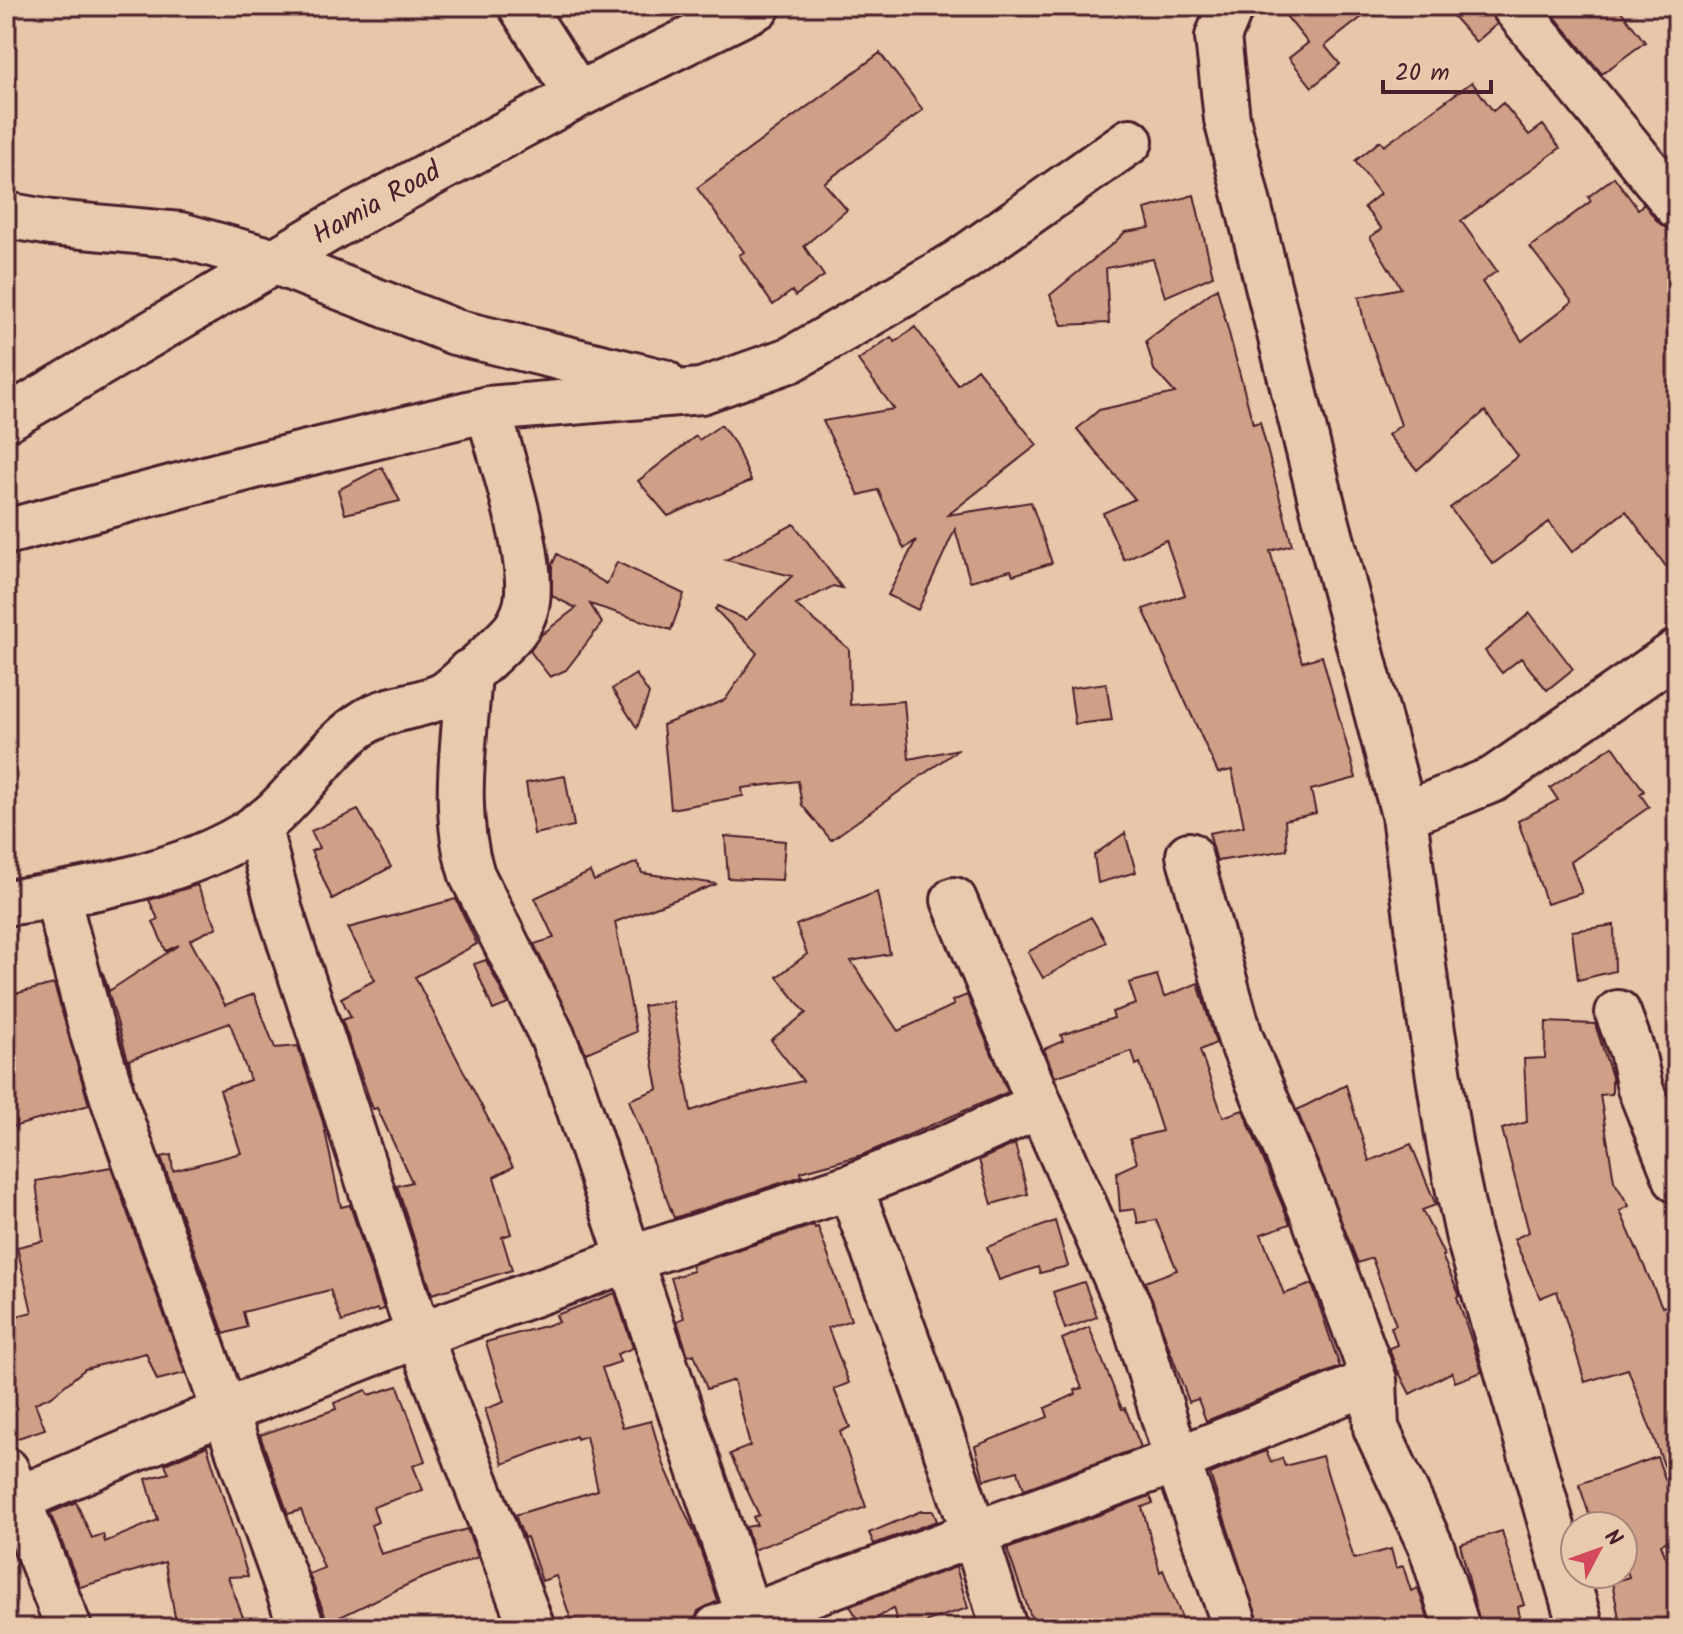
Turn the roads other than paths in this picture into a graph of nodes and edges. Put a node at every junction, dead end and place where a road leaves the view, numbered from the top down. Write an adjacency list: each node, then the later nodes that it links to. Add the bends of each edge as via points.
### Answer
1 (521, 6): 5 (street)
2 (758, 6): 5 (street, Hamia Road)
3 (1231, 6): 16 (street, via 1218,37 1227,119)
4 (1514, 6): 7 (street)
5 (578, 95): 9 (street, Hamia Road)
6 (1130, 141): 10 (street, via 959,262 792,359)
7 (1677, 206)
8 (6, 215): 9 (street, via 180,235)
9 (276, 262): 10 (street, via 455,332); 12 (street, Hamia Road)
10 (701, 391): 11 (street)
11 (488, 409): 13 (street); 15 (street, via 528,572 526,609 514,631)
12 (6, 419)
13 (6, 532)
14 (1677, 652): 16 (street, via 1494,779)
15 (469, 672): 17 (street, via 442,696 388,711 351,732); 26 (street, via 461,794 464,849 564,1064)
16 (1404, 815): 40 (street, via 1428,1005 1468,1234)
17 (258, 825): 19 (street, via 180,863); 27 (street, via 280,911)
18 (1189, 855): 28 (street, via 1240,1037)
19 (57, 896): 21 (street); 29 (street, via 114,1101)
20 (954, 900): 23 (street)
21 (6, 903)
22 (1618, 1013): 24 (street, via 1640,1088)
23 (1040, 1105): 25 (street); 30 (street, via 1133,1316)
24 (1677, 1180)
25 (850, 1187): 26 (street); 32 (street)
26 (630, 1259): 27 (street); 33 (street)
27 (419, 1335): 29 (street); 36 (street)
28 (1374, 1380): 30 (street); 39 (street, via 1376,1428 1432,1549)
29 (225, 1411): 31 (street); 35 (street)
30 (1177, 1460): 32 (street); 38 (street)
31 (10, 1491): 34 (street)
32 (976, 1534): 33 (street); 37 (street)
33 (740, 1625)
34 (69, 1628)
35 (302, 1628)
36 (532, 1628)
37 (1004, 1628)
38 (1236, 1628)
39 (1457, 1628)
40 (1581, 1628)

